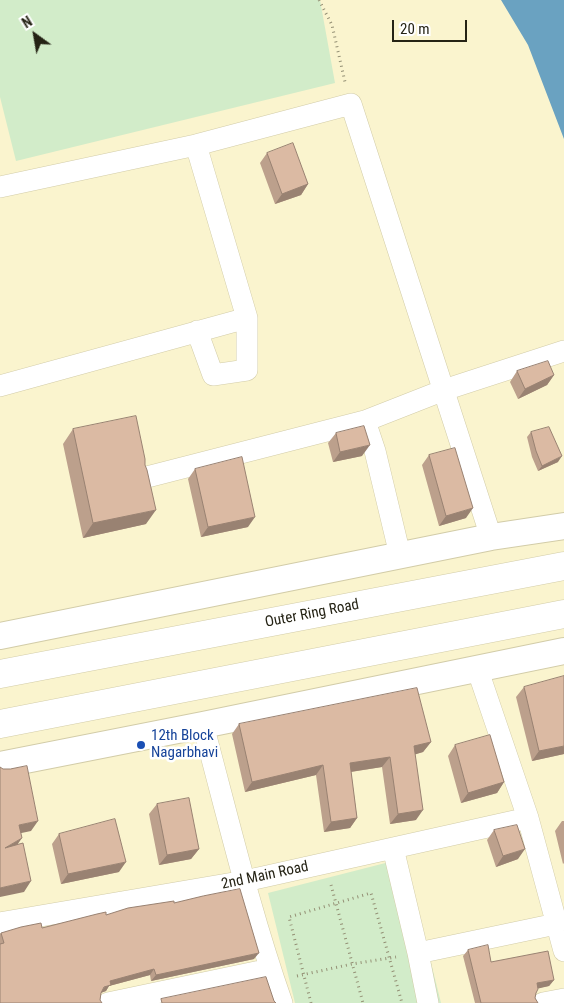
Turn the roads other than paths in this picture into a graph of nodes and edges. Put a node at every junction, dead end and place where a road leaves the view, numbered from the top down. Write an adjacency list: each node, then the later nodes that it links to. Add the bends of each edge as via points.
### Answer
1 (196, 145): 2 (street); 3 (street); 7 (street, via 350,104)
2 (1, 183)
3 (248, 318): 4 (street); 4 (street, via 247,370 213,375)
4 (197, 331): 6 (street)
5 (564, 351): 7 (street)
6 (0, 386)
7 (444, 390): 8 (street); 11 (street)
8 (365, 421): 9 (street); 12 (street)
9 (147, 478)
10 (564, 526): 11 (street)
11 (491, 537): 12 (street)
12 (400, 555): 15 (street)
13 (564, 566): 18 (highway, Outer Ring Road)
14 (564, 614): 19 (highway)
15 (0, 636)
16 (564, 651): 17 (street)
17 (477, 668): 20 (street); 22 (street)
18 (0, 674)
19 (0, 724)
20 (203, 725): 21 (street); 24 (street)
21 (0, 765)
22 (528, 818): 23 (street, 2nd Main Road); 26 (street)
23 (393, 848): 24 (street, 2nd Main Road); 28 (street)
24 (245, 881): 25 (street, 2nd Main Road); 29 (street)
25 (0, 923)
26 (556, 924): 27 (street); 28 (street)
27 (564, 951)
28 (418, 953): 33 (street)
29 (280, 974): 31 (street); 32 (street)
30 (564, 999): 34 (street)
31 (108, 1003)
32 (282, 1003)
33 (428, 1003)
34 (543, 1003)

